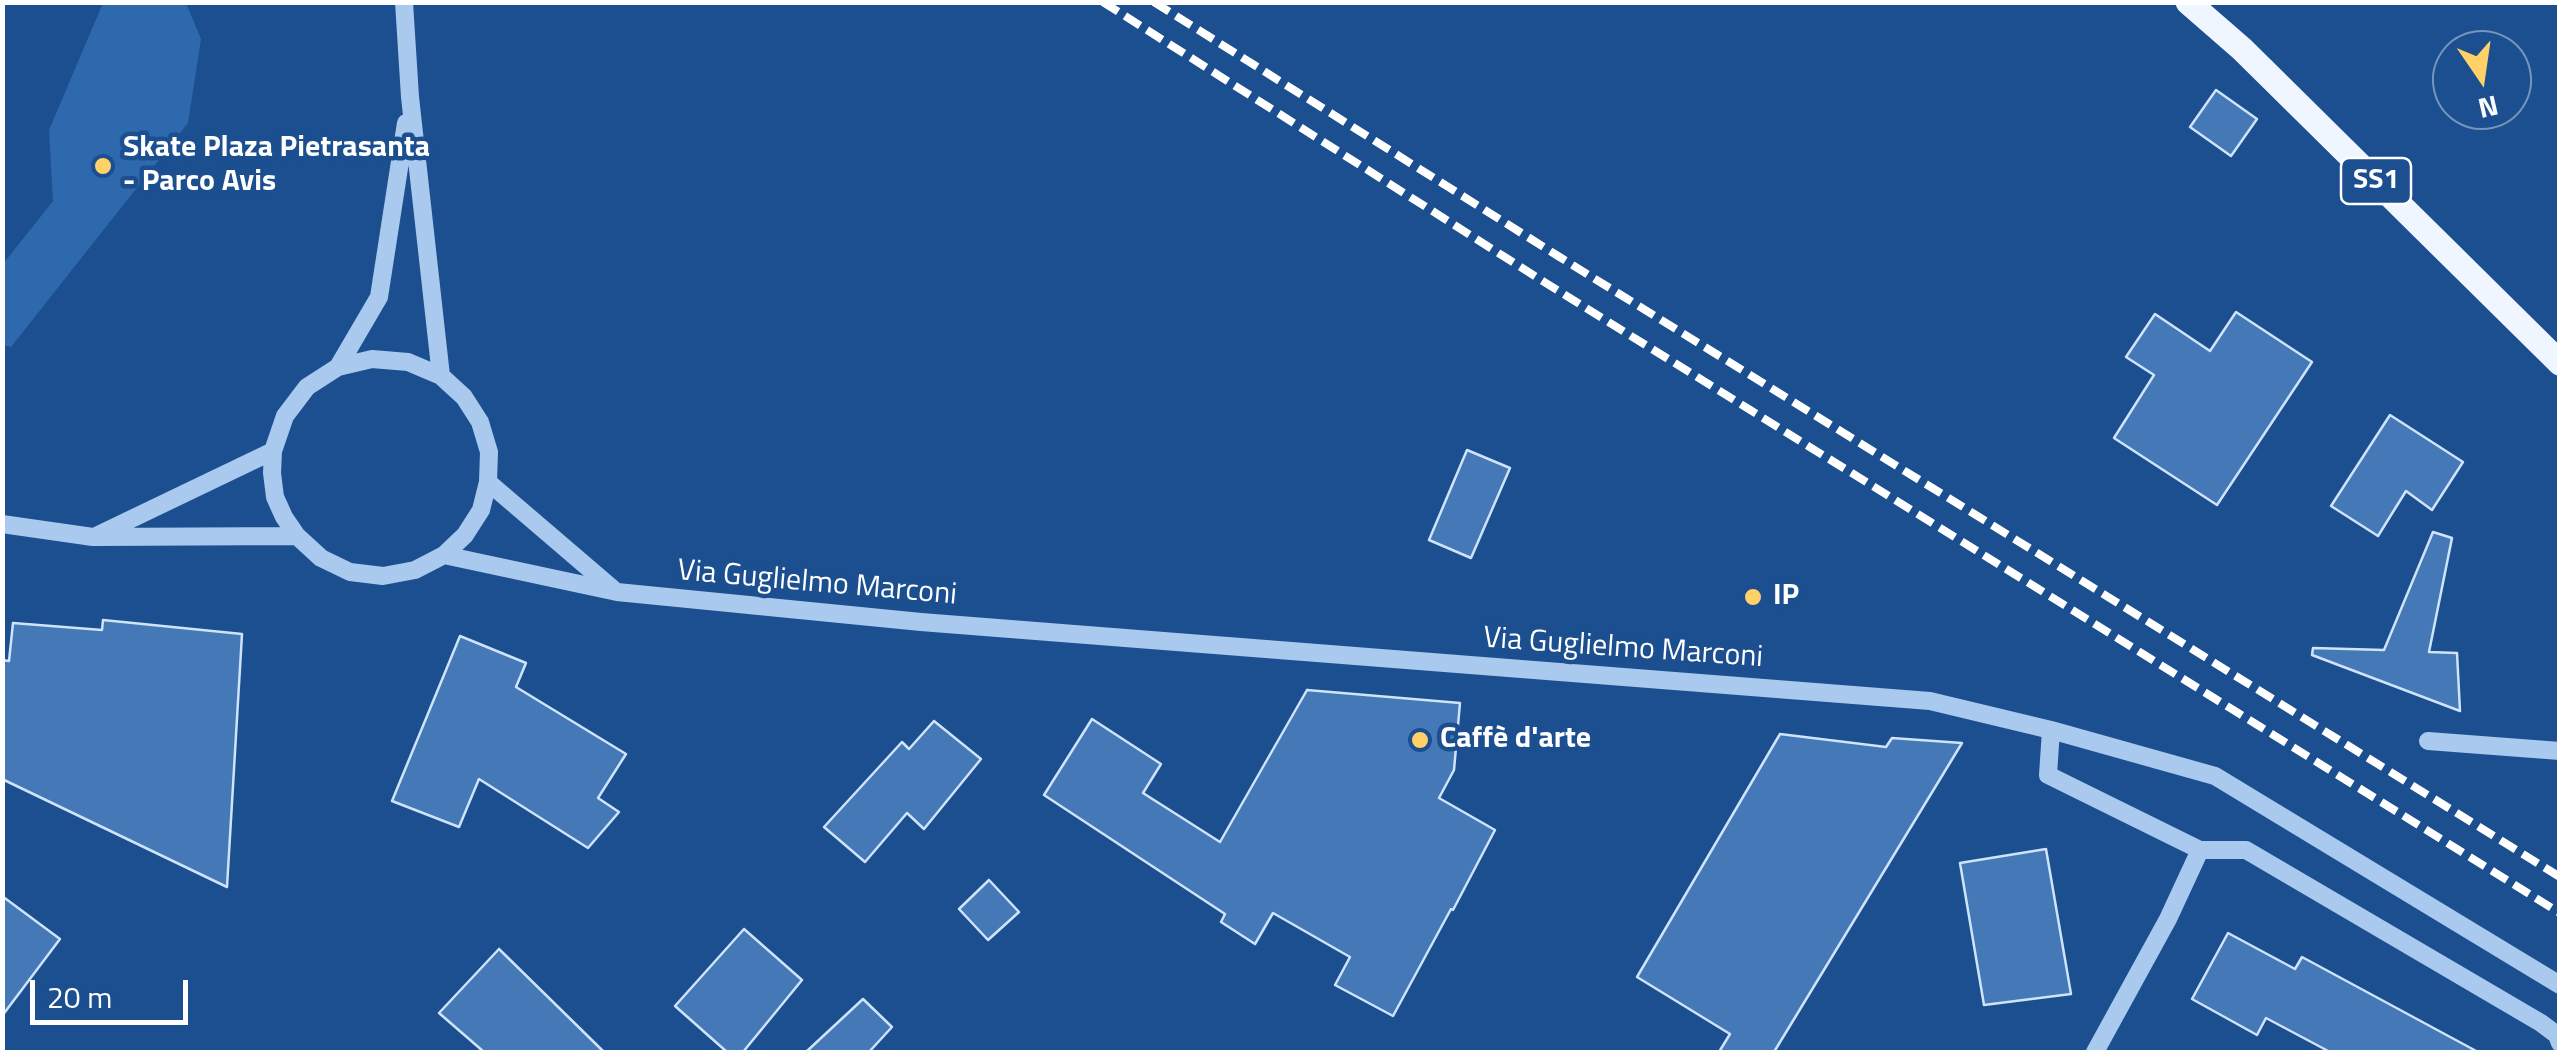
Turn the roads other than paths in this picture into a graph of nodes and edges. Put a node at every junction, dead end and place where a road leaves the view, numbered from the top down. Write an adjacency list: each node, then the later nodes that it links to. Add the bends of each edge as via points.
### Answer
1 (404, 2): 3 (street)
2 (2188, 2): 4 (main road, SS1)
3 (410, 97): 5 (street, via 379,297); 6 (street)
4 (2560, 364)
5 (338, 366): 6 (street, via 390,360); 7 (street, via 307,387 285,416)
6 (440, 376): 8 (street, via 480,422)
7 (273, 451): 10 (street, via 276,496); 11 (street)
8 (488, 482): 12 (street, via 480,510); 13 (street)
9 (2, 524): 11 (street)
10 (297, 536): 11 (street); 12 (street, via 350,572 383,576)
11 (93, 537)
12 (444, 556): 13 (street, Via Guglielmo Marconi)
13 (617, 592): 14 (street, Via Guglielmo Marconi, via 1930,700)
14 (2051, 730): 17 (street, via 2048,774); 18 (street, Via Guglielmo Marconi, via 2215,776)
15 (2428, 742): 16 (street)
16 (2560, 752)
17 (2200, 850): 19 (street, via 2246,850 2541,1023); 20 (street)
18 (2560, 986)
19 (2560, 1043)
20 (2095, 1052)

